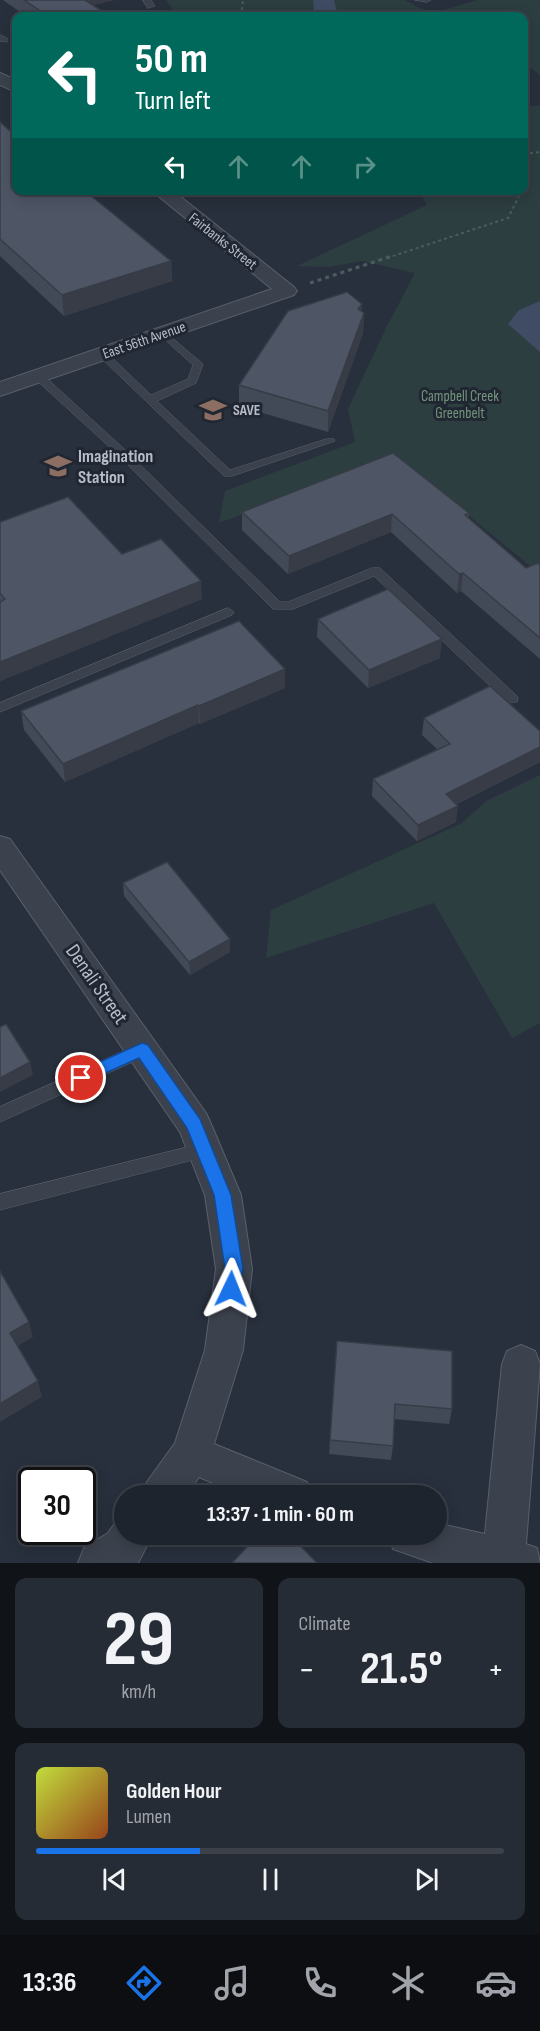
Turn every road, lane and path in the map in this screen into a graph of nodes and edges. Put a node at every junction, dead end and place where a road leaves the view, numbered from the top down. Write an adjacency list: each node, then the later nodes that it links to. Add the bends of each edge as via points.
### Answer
1 (419, 0): 2 (lane)
2 (427, 0)
3 (166, 195): 5 (street, Fairbanks Street)
4 (520, 195): 5 (path, via 508,218)
5 (287, 291): 6 (street, East 56th Avenue)
6 (164, 334): 7 (street, East 56th Avenue); 10 (lane, via 198,364 192,381)
7 (103, 354): 8 (street, East 56th Avenue); 10 (lane)
8 (39, 376): 9 (street, East 56th Avenue); 13 (lane, via 277,606 289,606 376,571)
9 (0, 389)
10 (150, 400): 11 (lane, via 228,474)
11 (330, 441)
12 (228, 612): 14 (lane)
13 (512, 699)
14 (0, 708)
15 (0, 847): 16 (street, Denali Street)
16 (142, 1050): 17 (lane); 18 (street, Denali Street, via 194,1124)
17 (0, 1115)
18 (204, 1150): 19 (lane); 21 (street, Denali Street, via 223,1195 234,1269 224,1350)
19 (0, 1202)
20 (521, 1364): 26 (street)
21 (191, 1454): 22 (street, Denali Street); 23 (street)
22 (169, 1485)
23 (266, 1485)
24 (125, 1545): 27 (street)
25 (442, 1545): 26 (street)
26 (513, 1561)
27 (99, 1563)

